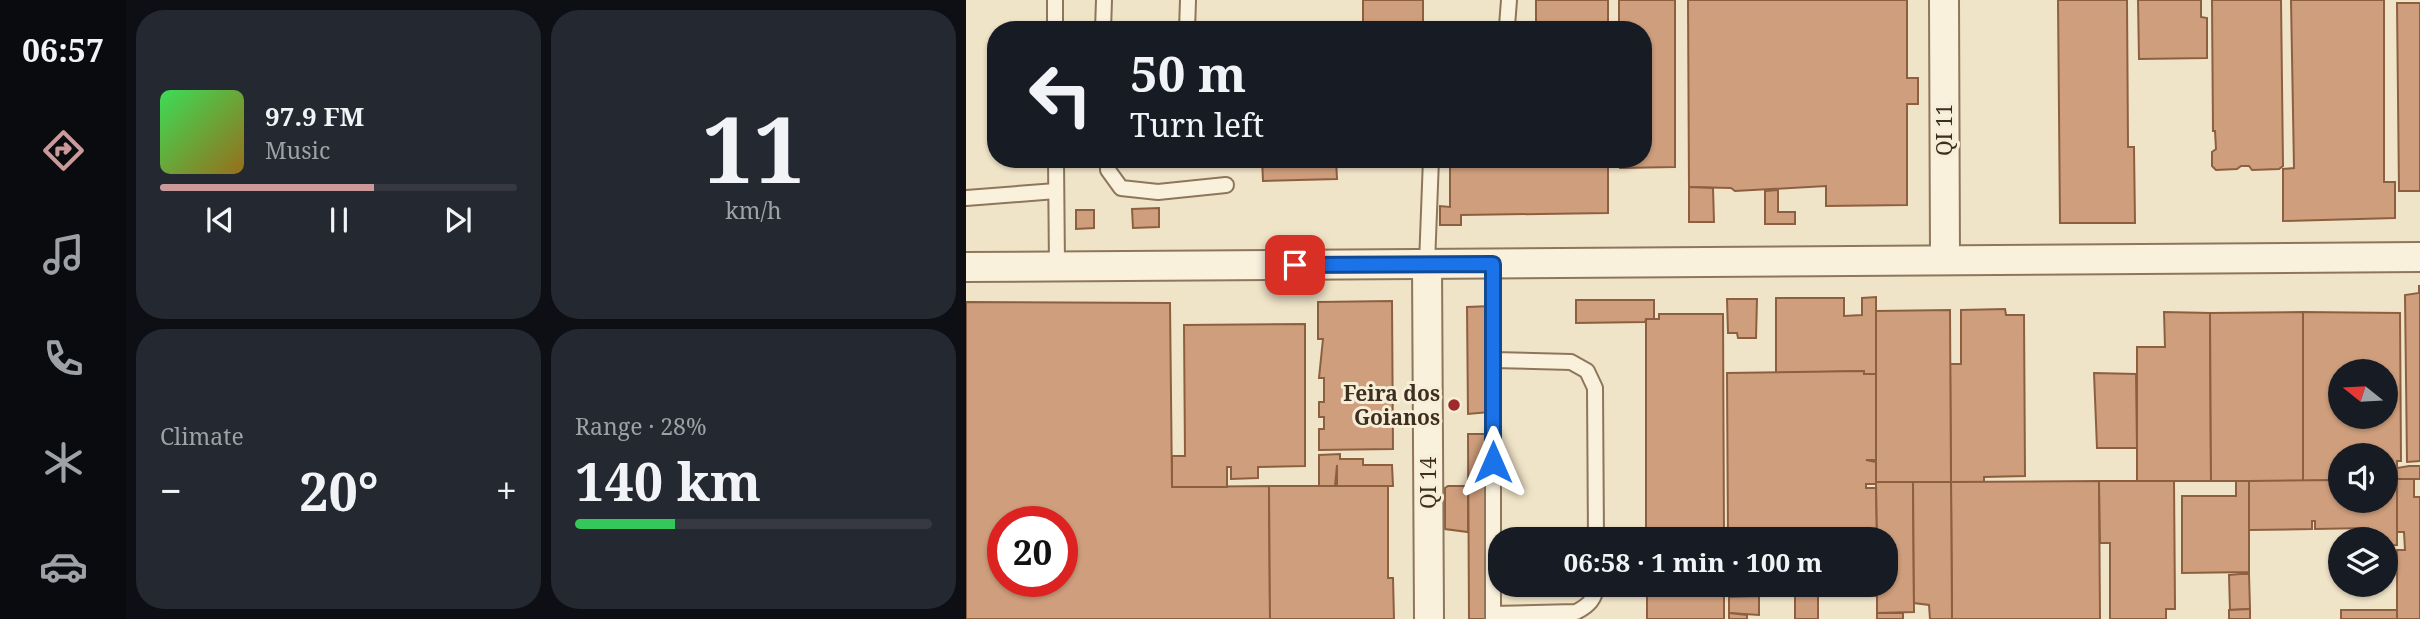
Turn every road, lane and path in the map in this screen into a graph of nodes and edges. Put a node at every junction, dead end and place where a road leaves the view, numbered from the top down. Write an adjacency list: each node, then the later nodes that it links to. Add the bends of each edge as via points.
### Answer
1 (1055, 0): 6 (lane)
2 (1104, 0): 7 (lane)
3 (1188, 0): 8 (lane)
4 (1509, 0): 9 (lane)
5 (1944, 0): 17 (street, QI 11)
6 (1055, 21)
7 (1103, 21)
8 (1187, 21)
9 (1507, 21)
10 (1056, 168): 14 (lane)
11 (1108, 168): 13 (lane, via 1121,188 1157,192)
12 (1431, 168): 18 (lane)
13 (1226, 185)
14 (1056, 191): 15 (lane); 21 (lane)
15 (966, 198)
16 (2420, 257): 17 (street)
17 (1945, 260): 19 (street)
18 (1427, 264): 19 (street); 21 (street); 26 (street, QI 14)
19 (1493, 264): 22 (lane)
20 (966, 267): 21 (street)
21 (1057, 267)
22 (1493, 360): 23 (lane, via 1571,362 1587,371 1595,388); 25 (lane)
23 (1596, 527)
24 (1594, 597): 25 (lane, via 1576,612)
25 (1493, 616)
26 (1429, 619)

